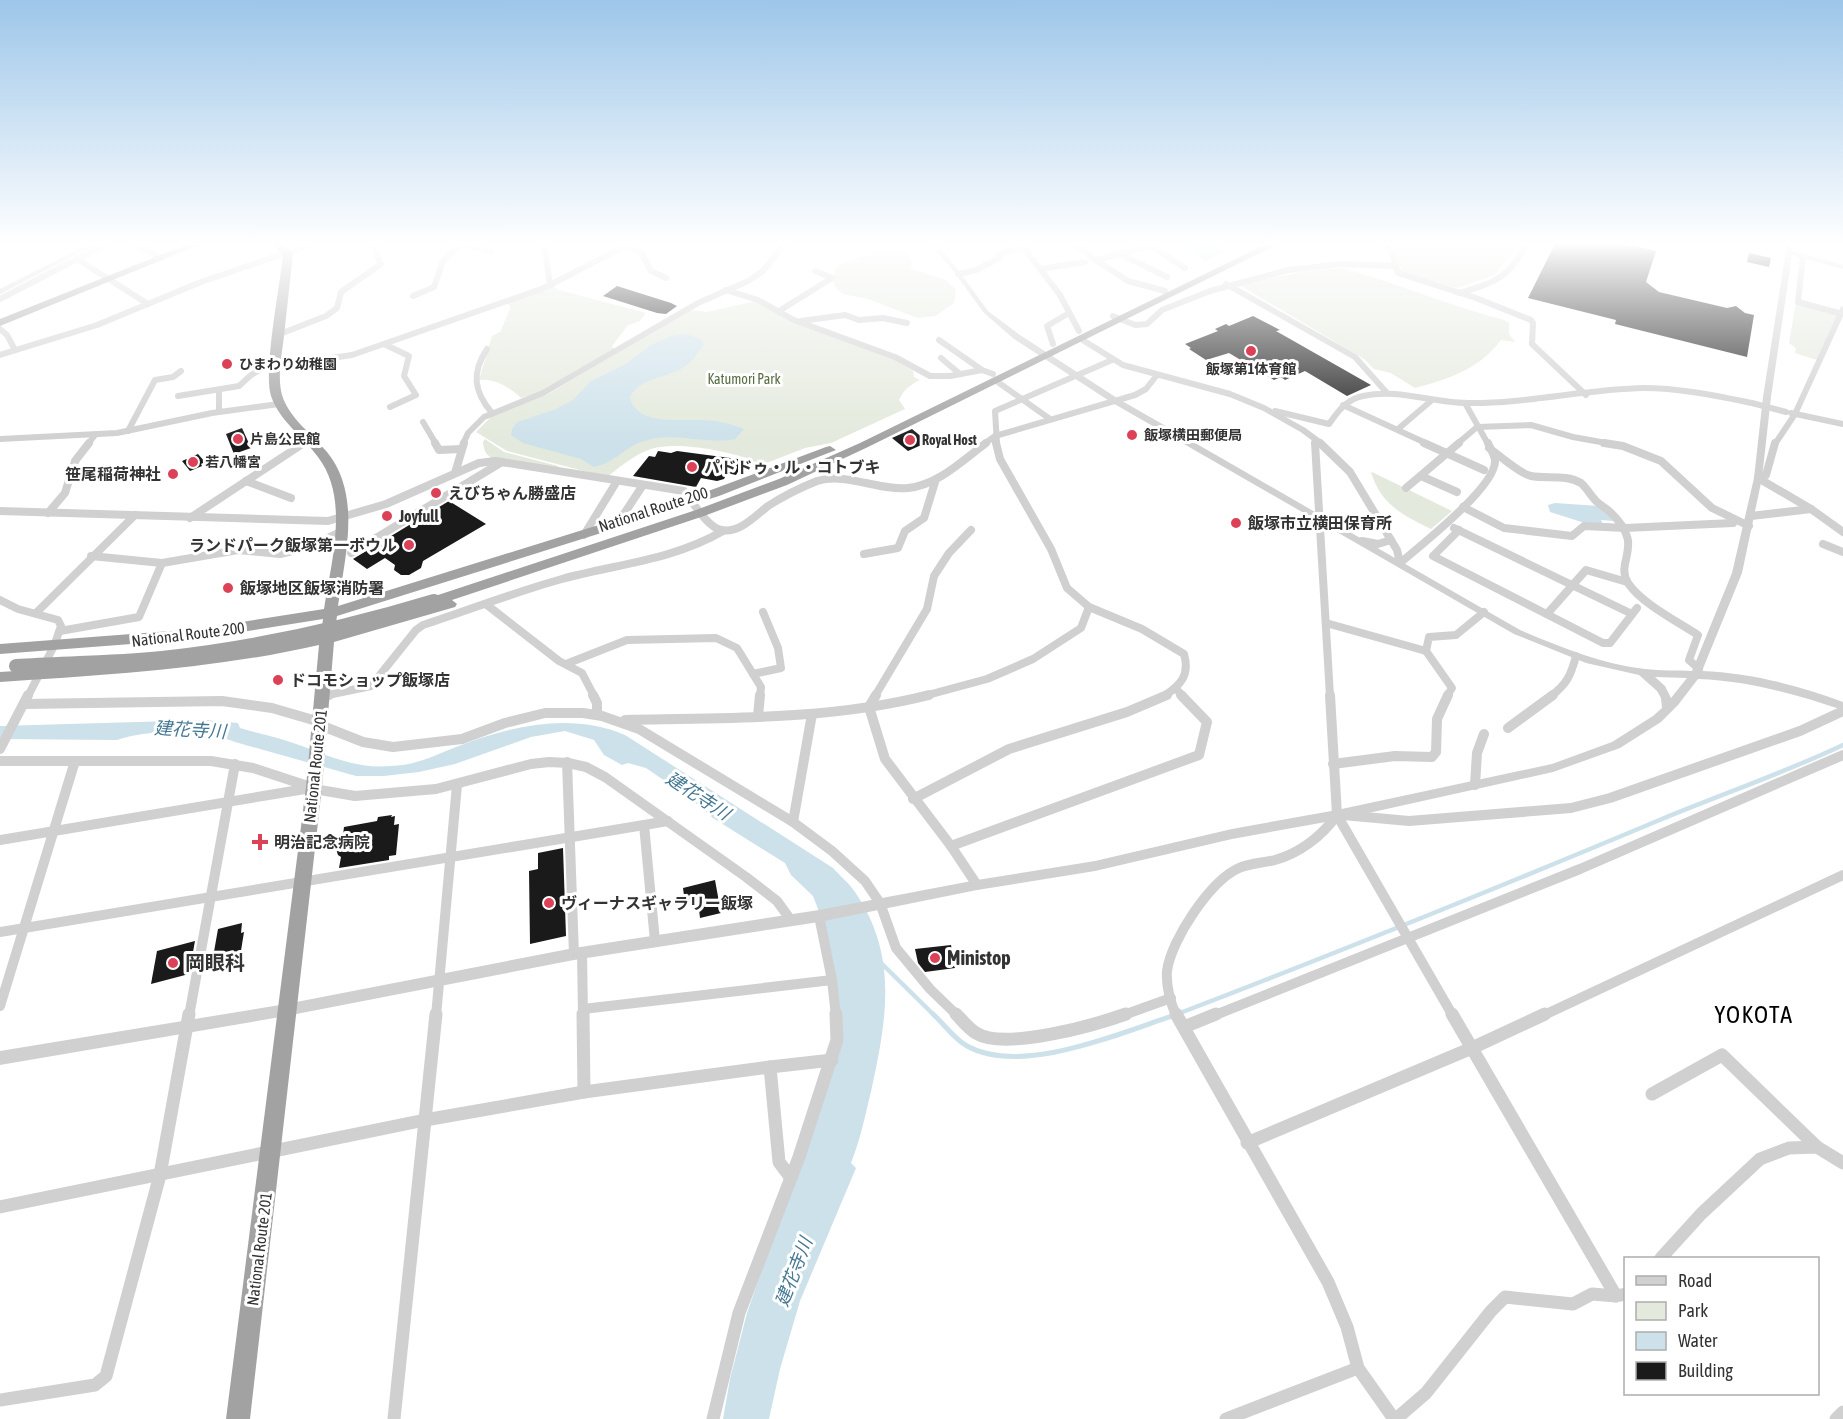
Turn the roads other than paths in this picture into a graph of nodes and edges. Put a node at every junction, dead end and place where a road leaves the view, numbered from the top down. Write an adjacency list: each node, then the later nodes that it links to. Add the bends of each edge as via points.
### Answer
1 (32, 310): 20 (highway)
2 (133, 310): 29 (street)
3 (282, 310): 23 (highway, National Route 201)
4 (334, 310): 23 (street)
5 (479, 310): 26 (street)
6 (684, 310): 53 (street, via 543,393)
7 (985, 310): 30 (street)
8 (1068, 310): 17 (street)
9 (1129, 310): 18 (highway)
10 (1131, 310): 18 (highway)
11 (1165, 310): 18 (street, via 1147,324)
12 (1272, 310): 41 (street, via 1355,357)
13 (1505, 310): 42 (street, via 1531,320 1532,344)
14 (1780, 310): 76 (street)
15 (779, 311): 19 (street)
16 (1843, 312): 54 (street)
17 (1069, 313): 24 (street); 27 (street, via 1047,326)
18 (1116, 317): 24 (highway)
19 (799, 322): 21 (street, via 845,315 859,320 883,318); 36 (street, via 895,357 930,376)
20 (0, 323)
21 (907, 323)
22 (0, 329): 29 (street)
23 (280, 334): 34 (highway, National Route 201)
24 (1080, 335): 27 (highway); 30 (highway); 33 (street)
25 (939, 340): 37 (street)
26 (384, 344): 34 (street, via 352,355); 50 (street, via 409,356 404,376 416,395)
27 (1053, 344): 30 (highway)
28 (487, 349): 53 (street, via 479,366 477,392)
29 (15, 350): 31 (street)
30 (1043, 353): 37 (highway); 38 (street)
31 (0, 355)
32 (941, 358): 36 (street)
33 (1112, 360): 38 (street); 39 (street)
34 (276, 363): 40 (street, via 251,375 244,384); 48 (highway, National Route 201)
35 (181, 371): 60 (street, via 173,377 155,380)
36 (960, 374): 37 (street)
37 (990, 374): 44 (street); 66 (highway)
38 (1075, 375): 44 (street); 45 (street)
39 (1157, 375): 45 (street, via 1146,389); 51 (street, via 1211,388)
40 (219, 390): 43 (street); 52 (street)
41 (1386, 393): 46 (street); 49 (street, via 1361,396)
42 (1586, 395): 47 (street); 54 (street, bridge, via 1655,389)
43 (178, 396)
44 (1022, 398): 55 (street); 62 (street, via 995,411)
45 (1114, 400): 55 (street); 90 (street)
46 (1432, 400): 47 (street); 59 (street)
47 (1465, 403): 58 (street)
48 (279, 404): 52 (street); 64 (highway, National Route 201)
49 (1343, 405): 51 (street, via 1329,424); 59 (street)
50 (390, 407)
51 (1264, 408): 65 (street)
52 (219, 412): 60 (street)
53 (492, 413): 68 (street, via 468,433)
54 (1795, 414): 57 (street); 76 (street, via 1775,443 1766,476)
55 (1050, 419): 62 (street)
56 (423, 422): 68 (street, via 439,450)
57 (1843, 424)
58 (1477, 427): 67 (street); 69 (street); 93 (street, via 1530,425 1632,448 1661,461 1713,511)
59 (1398, 429): 69 (street)
60 (128, 430): 61 (street)
61 (95, 435): 63 (street); 88 (street, via 75,460 65,493)
62 (995, 436): 77 (street); 116 (street, via 1000,459 1051,549 1067,588)
63 (0, 439)
64 (308, 440): 78 (street); 96 (highway, National Route 201, via 333,471 340,492)
65 (1315, 440): 90 (street); 103 (street, via 1350,472)
66 (859, 443): 84 (highway, via 715,493); 84 (highway, via 801,480)
67 (1488, 448): 85 (street, via 1495,461 1493,474); 97 (street, via 1529,476 1578,482)
68 (461, 449): 73 (street)
69 (1447, 452): 72 (street); 75 (street)
70 (502, 462): 71 (street, via 485,461); 74 (street); 79 (street)
71 (467, 467): 73 (street); 74 (street)
72 (1484, 470)
73 (455, 473): 96 (street)
74 (479, 476): 107 (street)
75 (1421, 476): 81 (street); 82 (street)
76 (1758, 478): 86 (street); 92 (street)
77 (936, 479): 100 (street, via 907,488 825,479 770,505 740,528); 108 (street, via 924,518 905,531 898,548)
78 (246, 481): 83 (street); 91 (street)
79 (617, 481): 80 (street); 102 (street)
80 (643, 485): 84 (street); 94 (street)
81 (1406, 488)
82 (1457, 492)
83 (291, 498)
84 (694, 506): 94 (highway); 100 (street); 124 (highway, via 446,606); 130 (highway, National Route 200, bridge, via 368,621 160,658)
85 (1463, 507): 95 (street); 97 (street, via 1504,528 1572,536 1584,526)
86 (1811, 509): 92 (street); 101 (street)
87 (0, 511): 88 (street)
88 (48, 513): 89 (street)
89 (135, 515): 91 (street); 109 (street)
90 (1320, 517): 104 (street); 122 (street)
91 (190, 518): 96 (street)
92 (1750, 521): 93 (street); 134 (street, via 1737,573)
93 (1736, 522): 97 (street)
94 (618, 524): 102 (highway)
95 (1446, 524): 99 (street); 111 (street)
96 (342, 525): 110 (street, via 309,547 280,554 238,550); 120 (highway, National Route 201)
97 (1625, 528): 112 (street, via 1630,544 1625,568)
98 (971, 530): 142 (street, via 934,576 927,609)
99 (1459, 530): 113 (street); 121 (street, via 1433,556)
100 (723, 531): 115 (street, via 706,542 625,566 562,579)
101 (1843, 532)
102 (584, 535): 120 (highway)
103 (1391, 540): 104 (street, via 1378,544); 111 (street)
104 (1362, 542): 111 (street)
105 (1823, 544): 106 (street)
106 (1843, 552)
107 (351, 553)
108 (864, 554)
109 (92, 556): 110 (street); 119 (street)
110 (162, 563): 123 (street, via 139,617)
111 (1400, 563): 118 (street)
112 (1627, 582): 113 (street, via 1586,570); 134 (street, via 1647,601 1698,635 1689,660)
113 (1572, 585): 121 (street); 121 (street, via 1635,611 1610,643)
114 (0, 600): 119 (street)
115 (487, 605): 131 (street); 139 (street, via 423,625 371,686)
116 (1089, 607): 138 (street, via 1142,629 1184,654 1188,667); 142 (street, via 1083,625 1025,664 942,692)
117 (763, 612): 136 (street, via 778,648 781,668)
118 (1484, 612): 127 (street, via 1456,636 1429,638); 128 (street, via 1550,647)
119 (36, 613): 123 (street, via 58,620)
120 (331, 613): 124 (highway, National Route 201); 125 (highway, via 197,634)
121 (1547, 614)
122 (1326, 623): 127 (street); 158 (street)
123 (60, 631): 125 (street)
124 (327, 639): 135 (highway, via 175,664); 139 (highway, National Route 201)
125 (54, 646): 126 (highway); 135 (street)
126 (0, 649)
127 (1426, 651): 158 (street, via 1452,688 1434,727 1436,755)
128 (1576, 656): 133 (street); 150 (street, via 1565,686)
129 (0, 658): 130 (highway, National Route 200)
130 (20, 661): 132 (highway, National Route 200)
131 (566, 664): 136 (street, via 627,640 716,638 737,648); 145 (street, via 582,673 597,703)
132 (0, 668)
133 (1635, 672): 134 (street); 143 (street, via 1660,687 1668,700)
134 (1697, 672): 140 (street, via 1766,683); 143 (street)
135 (39, 674): 137 (highway); 141 (street)
136 (753, 674): 147 (street, via 761,687)
137 (0, 677)
138 (1176, 689): 162 (street, via 1143,707 1021,744); 171 (street, via 1207,723 1199,754)
139 (322, 696): 149 (highway, National Route 201)
140 (1843, 706)
141 (22, 707): 149 (street, via 222,701 272,708); 152 (street)
142 (869, 707): 146 (street); 162 (street, via 885,759)
143 (1667, 709): 160 (street, via 1635,734 1587,757)
144 (1843, 711): 164 (street, via 1789,735 1571,808 1408,821)
145 (597, 714): 148 (street); 149 (street, via 549,713 438,743 390,747)
146 (812, 714): 147 (street); 166 (street)
147 (758, 716): 148 (street)
148 (622, 720): 166 (street)
149 (320, 727): 159 (highway, National Route 201)
150 (1508, 728)
151 (1484, 734): 160 (street, via 1475,754)
152 (0, 749)
153 (1843, 755): 182 (street)
154 (0, 761): 155 (street)
155 (75, 761): 157 (street, via 190,760); 168 (street)
156 (567, 762): 161 (street, via 537,762); 165 (street, via 591,768); 169 (street)
157 (235, 764): 159 (street); 163 (street)
158 (1333, 764): 164 (street)
159 (314, 782): 161 (street, via 329,793 364,797); 163 (street); 174 (highway, National Route 201)
160 (1475, 784): 164 (street)
161 (457, 785): 172 (street)
162 (913, 799): 171 (street)
163 (230, 801): 168 (street); 176 (street)
164 (1337, 815): 175 (street, via 1232,834 1095,866); 182 (street); 187 (street, via 1329,827 1304,846 1277,859 1239,868 1214,886 1177,943 1167,971)
165 (668, 821): 167 (street); 179 (street, via 777,901)
166 (793, 822): 177 (street, via 865,881)
167 (644, 825): 169 (street); 183 (street)
168 (54, 830): 170 (street); 180 (street)
169 (570, 837): 172 (street); 184 (street)
170 (0, 840)
171 (951, 846): 175 (street)
172 (451, 857): 174 (street); 185 (street)
173 (1843, 874): 193 (street)
174 (302, 881): 176 (street); 190 (highway, National Route 201)
175 (977, 885): 177 (street)
176 (212, 896): 180 (street); 191 (street)
177 (876, 904): 178 (street); 187 (street, via 902,956 968,1027 987,1038 1054,1034 1092,1026)
178 (819, 916): 179 (street); 186 (street)
179 (790, 919): 183 (street)
180 (24, 928): 181 (street); 188 (street)
181 (0, 932)
182 (1407, 938): 192 (street); 193 (street)
183 (655, 941): 184 (street)
184 (578, 953): 185 (street); 189 (street)
185 (440, 980): 190 (street); 199 (street)
186 (832, 980): 189 (street); 195 (street, via 837,1040)
187 (1171, 998): 192 (street)
188 (0, 1006)
189 (583, 1009): 197 (street)
190 (286, 1010): 191 (street); 202 (highway, National Route 201)
191 (189, 1025): 194 (street); 204 (street)
192 (1184, 1027): 200 (street)
193 (1472, 1048): 200 (street); 208 (street)
194 (0, 1058)
195 (832, 1060): 196 (street); 205 (street)
196 (770, 1067): 197 (street); 205 (street, via 779,1162)
197 (584, 1092): 199 (street)
198 (1652, 1094): 201 (street, via 1722,1055)
199 (425, 1120): 202 (street); 213 (street)
200 (1247, 1143): 209 (street, via 1328,1282 1347,1327)
201 (1817, 1148): 203 (street); 207 (street, via 1789,1148 1760,1159)
202 (270, 1153): 204 (street); 212 (highway, National Route 201)
203 (1843, 1163)
204 (160, 1175): 206 (street); 210 (street, via 106,1376 95,1385)
205 (791, 1178): 214 (street, via 739,1313)
206 (0, 1207)
207 (1662, 1257)
208 (1621, 1295): 216 (street, via 1592,1294 1573,1304 1505,1297 1426,1393)
209 (1358, 1368): 215 (street); 216 (street)
210 (0, 1400)
211 (1843, 1412): 217 (street)
212 (238, 1419)
213 (393, 1419)
214 (713, 1419)
215 (1226, 1419)
216 (1395, 1419)
217 (1836, 1419)

